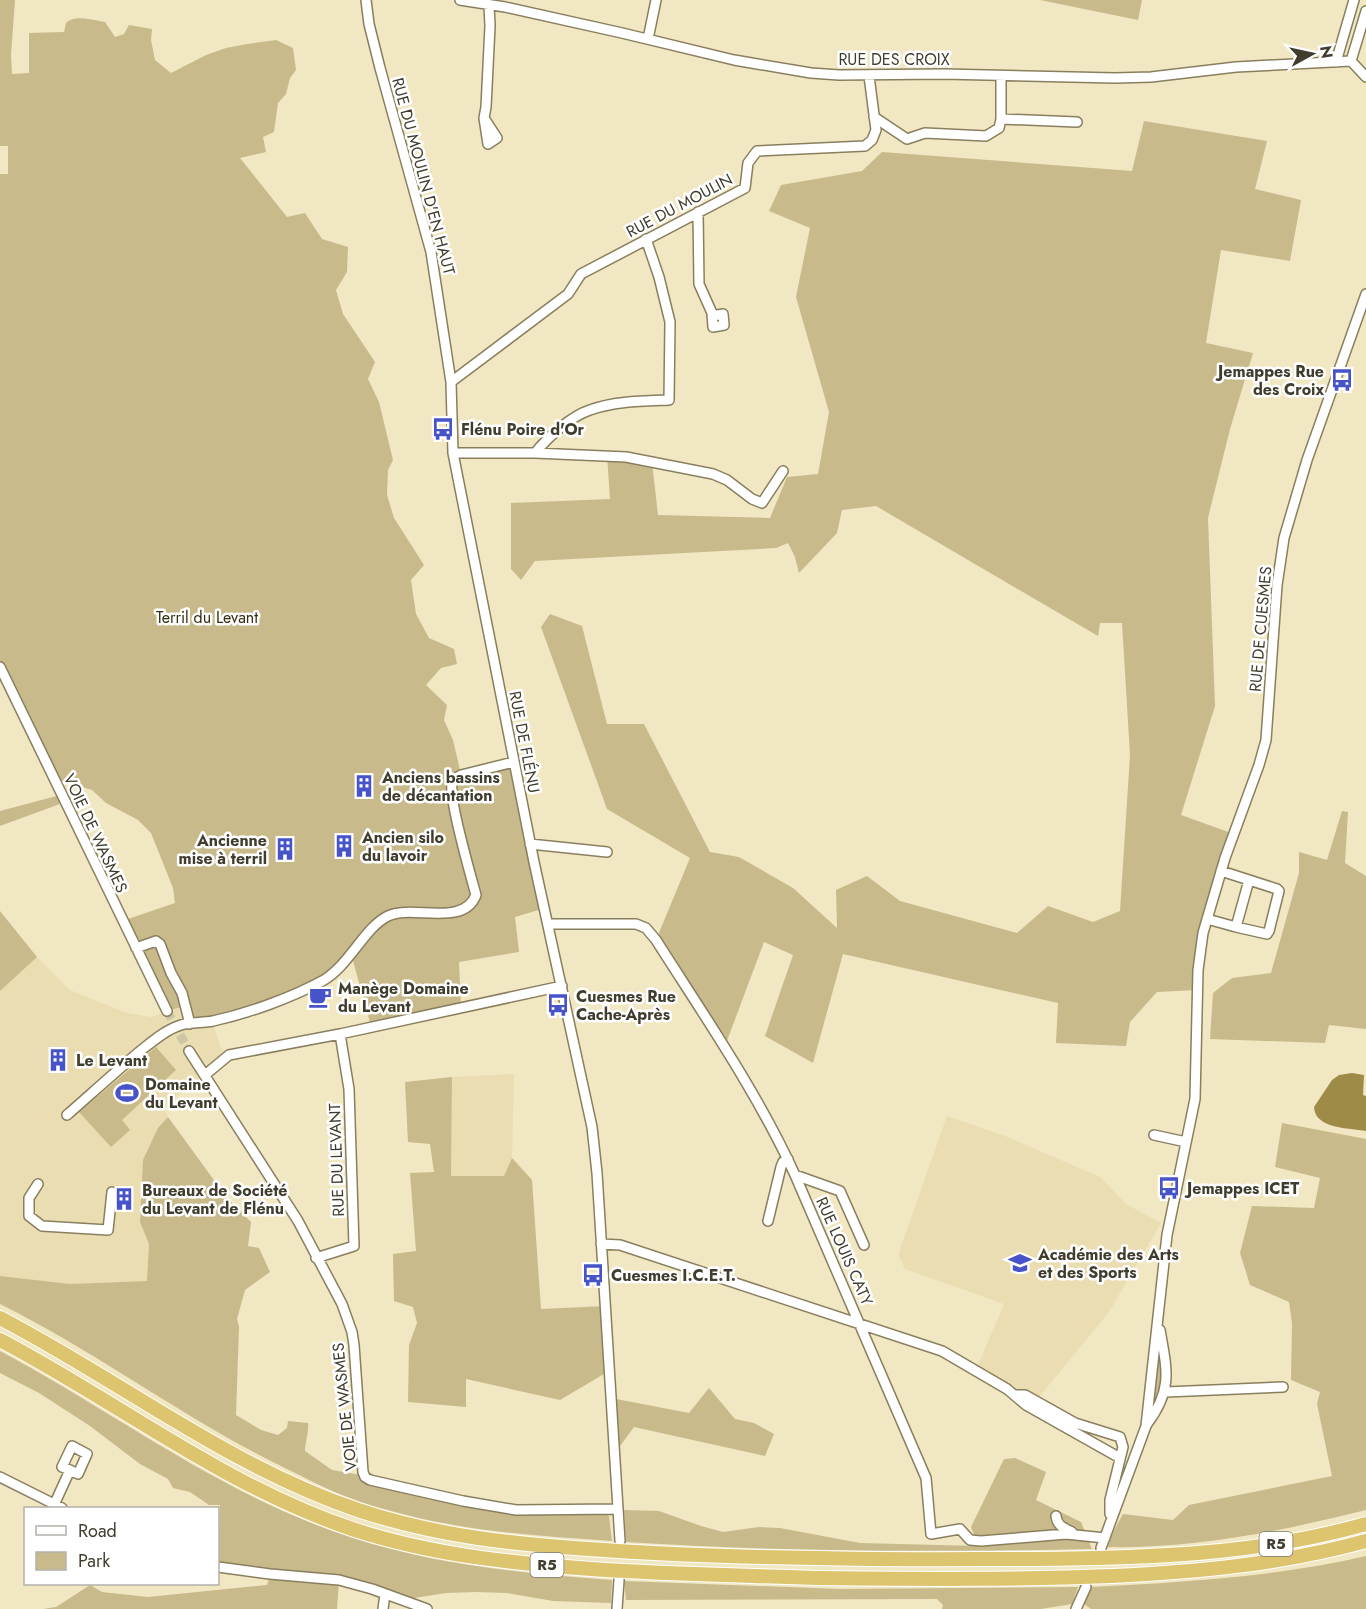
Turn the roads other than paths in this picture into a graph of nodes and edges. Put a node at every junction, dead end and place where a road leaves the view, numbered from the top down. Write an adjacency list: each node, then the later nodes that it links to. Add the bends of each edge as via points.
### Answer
1 (366, 0): 21 (street, RUE DU MOULIN D'EN HAUT, via 380,68 432,252)
2 (460, 0): 5 (street, RUE DES CROIX)
3 (656, 0): 7 (street)
4 (1354, 0): 9 (street)
5 (489, 4): 7 (street, RUE DES CROIX); 14 (street)
6 (1366, 11): 8 (street)
7 (648, 39): 10 (street, RUE DES CROIX, via 811,73)
8 (1351, 61): 9 (street, RUE DES CROIX); 12 (street)
9 (1336, 62): 11 (street, RUE DES CROIX, via 1236,67 1151,77)
10 (869, 76): 11 (street, RUE DES CROIX); 13 (street, RUE DU MOULIN)
11 (1001, 76): 15 (street)
12 (1366, 77)
13 (874, 117): 15 (street, via 907,139 925,133 986,136 999,128); 17 (street, RUE DU MOULIN, via 876,130 865,146 756,151 748,163 745,188)
14 (484, 118)
15 (1000, 119): 16 (street)
16 (1077, 122)
17 (698, 212): 18 (street, RUE DU MOULIN); 20 (street, via 699,284)
18 (646, 239): 21 (street, RUE DU MOULIN, via 581,274 568,294); 23 (street, via 670,322 669,400 635,401 588,410 549,436)
19 (1366, 294): 30 (street, RUE DE CUESMES, via 1307,460 1284,538 1266,740)
20 (712, 316)
21 (451, 382): 22 (street, RUE DU MOULIN D'EN HAUT)
22 (453, 453): 23 (street); 25 (street, RUE DU MOULIN D'EN HAUT)
23 (535, 453): 24 (street, via 626,457 713,474 762,503)
24 (783, 471)
25 (491, 645): 27 (street, RUE DE FLÉNU)
26 (0, 667): 37 (street, VOIE DE WASMES)
27 (514, 762): 28 (street, RUE DE FLÉNU); 40 (street, via 461,775 452,786 476,895 473,902 448,914 389,915 325,979 255,1008)
28 (530, 844): 29 (street); 34 (street, RUE DE FLÉNU)
29 (607, 852)
30 (1221, 872): 31 (street); 33 (street, RUE DE CUESMES)
31 (1249, 880): 36 (street); 36 (street, via 1279,891 1269,931 1263,934)
32 (619, 918): 35 (street)
33 (1208, 919): 36 (street); 46 (street, RUE DE CUESMES, via 1198,969 1195,1099)
34 (548, 924): 35 (street, RUE LOUIS CATY); 38 (street, RUE DE FLÉNU)
35 (574, 924): 47 (street, RUE LOUIS CATY, via 636,924 646,928 744,1077)
36 (1236, 927)
37 (136, 948): 39 (street, VOIE DE WASMES); 40 (street, via 156,941 160,944 182,993)
38 (562, 986): 41 (street); 52 (street, RUE DE FLÉNU, via 592,1127)
39 (167, 1011)
40 (190, 1024): 44 (street, via 160,1036)
41 (340, 1034): 43 (street, via 229,1055); 54 (street, RUE DU LEVANT, via 349,1089 354,1246)
42 (189, 1051): 43 (street, VOIE DE WASMES)
43 (205, 1075): 54 (street, VOIE DE WASMES, via 287,1202)
44 (66, 1115)
45 (1154, 1135): 46 (street)
46 (1186, 1142): 56 (street, RUE DE CUESMES, via 1167,1235)
47 (788, 1160): 48 (street, RUE LOUIS CATY); 51 (street, via 781,1167)
48 (795, 1175): 53 (street, via 840,1191); 57 (street, RUE LOUIS CATY)
49 (38, 1184): 50 (street, via 29,1198 29,1216 42,1226 108,1230)
50 (112, 1192)
51 (768, 1221)
52 (601, 1244): 57 (street, via 620,1245); 67 (street, RUE DE FLÉNU)
53 (864, 1245)
54 (316, 1258): 67 (street, VOIE DE WASMES, via 342,1304 352,1332 365,1477 463,1502 516,1510)
55 (0, 1318): 70 (highway, R5, via 283,1481 398,1523 477,1539 730,1557 1064,1558 1224,1551)
56 (1158, 1318): 60 (street); 62 (street)
57 (860, 1324): 61 (street, via 942,1351); 71 (street, RUE LOUIS CATY, via 926,1478 931,1534 960,1529 970,1540 981,1541)
58 (0, 1340): 77 (highway, R5, via 201,1460 276,1498 353,1529 433,1551 548,1566 730,1576 894,1579 1145,1574 1225,1568)
59 (1282, 1386): 60 (street)
60 (1166, 1392): 62 (street)
61 (1016, 1395): 63 (street, via 1026,1405); 63 (street, via 1025,1395 1075,1423 1120,1437)
62 (1146, 1426): 69 (street)
63 (1120, 1458): 69 (street, via 1110,1500)
64 (70, 1470): 66 (street)
65 (0, 1477): 66 (street)
66 (58, 1507)
67 (618, 1509): 73 (street, RUE DE FLÉNU)
68 (1056, 1516): 71 (street, via 1061,1527)
69 (1110, 1522): 72 (street)
70 (1366, 1524)
71 (1080, 1535): 72 (street, RUE LOUIS CATY)
72 (1106, 1538): 76 (street)
73 (620, 1541)
74 (1366, 1541): 77 (highway, R5)
75 (1366, 1546): 77 (highway)
76 (1101, 1548)
77 (1306, 1555)
78 (219, 1567): 81 (street, via 339,1580)
79 (619, 1580): 84 (street)
80 (1086, 1587): 85 (street)
81 (385, 1594): 82 (street); 83 (street)
82 (383, 1609)
83 (427, 1609)
84 (617, 1609)
85 (1076, 1609)

